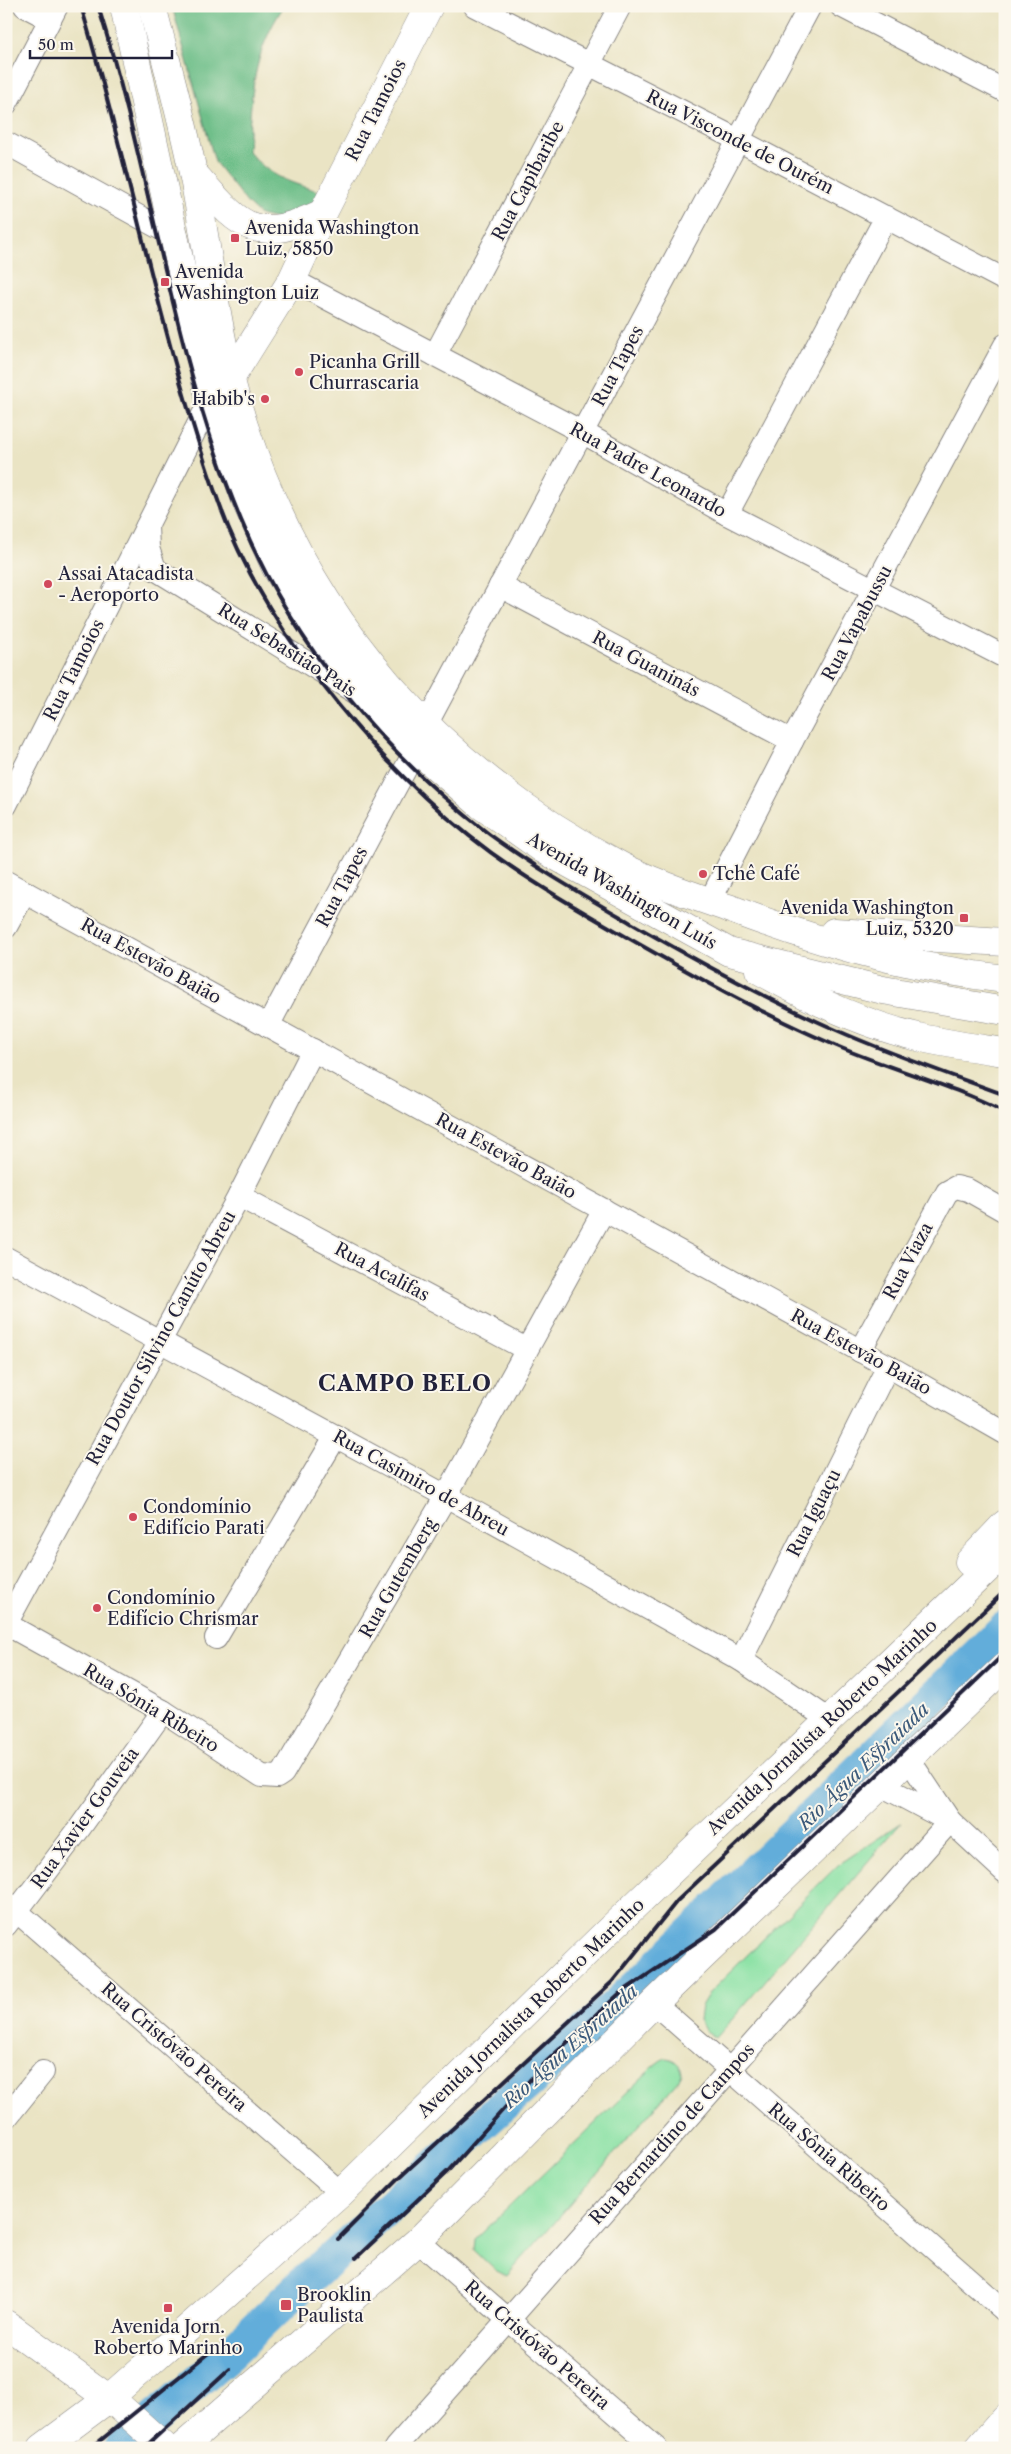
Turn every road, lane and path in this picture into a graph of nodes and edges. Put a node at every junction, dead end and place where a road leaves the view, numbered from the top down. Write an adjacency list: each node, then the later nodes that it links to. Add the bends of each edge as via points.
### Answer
1 (25, 6): 9 (street)
2 (124, 6): 18 (main road, Avenida Washington Luís)
3 (152, 6): 15 (main road, Avenida Washington Luís)
4 (429, 6): 16 (main road, Rua Tamoios)
5 (475, 6): 10 (street, Rua Visconde de Ourém)
6 (620, 6): 10 (street, Rua Capibaribe)
7 (810, 6): 13 (street, Rua Tapes)
8 (841, 6): 11 (street)
9 (53, 13): 12 (street)
10 (590, 65): 13 (street, Rua Visconde de Ourém); 22 (street, Rua Capibaribe)
11 (1005, 91)
12 (6, 104)
13 (740, 141): 17 (street, Rua Visconde de Ourém); 25 (street, Rua Tapes)
14 (6, 143): 18 (street)
15 (193, 173): 16 (main road, via 232,215 246,224 277,230); 23 (main road, Avenida Washington Luís)
16 (323, 214): 19 (main road, Rua Tamoios)
17 (886, 217): 20 (street, Rua Visconde de Ourém); 26 (street)
18 (176, 237): 24 (main road, Avenida Washington Luís)
19 (292, 280): 22 (street, Rua Padre Leonardo); 23 (main road, Rua Tamoios)
20 (1005, 280)
21 (1005, 345): 31 (street, Rua Vapabussu)
22 (435, 355): 25 (street, Rua Padre Leonardo)
23 (230, 379): 34 (main road, Avenida Washington Luís, via 245,428 298,554 340,622)
24 (210, 401): 27 (street, Rua Tamoios); 33 (main road, Avenida Washington Luís, via 248,506 276,568 335,660)
25 (582, 432): 26 (street, Rua Padre Leonardo); 30 (street, Rua Tapes)
26 (727, 514): 31 (street, Rua Padre Leonardo)
27 (147, 526): 28 (street, via 148,548); 29 (street, Rua Tamoios)
28 (155, 569): 29 (street); 33 (street, Rua Sebastião Pais)
29 (118, 584): 36 (street, Rua Tamoios)
30 (500, 586): 34 (street, Rua Tapes); 35 (street, Rua Guaninás)
31 (875, 591): 32 (street, Rua Padre Leonardo); 35 (street, Rua Vapabussu)
32 (1005, 657)
33 (368, 700): 34 (main road, Avenida Washington Luís)
34 (421, 737): 38 (main road, Avenida Washington Luís, via 463,761 557,829 624,867 670,888); 42 (main road, Avenida Washington Luís, via 481,805 543,849); 45 (street, Rua Tapes)
35 (792, 741): 38 (street, Rua Vapabussu)
36 (6, 805)
37 (16, 887): 39 (street); 45 (street, Rua Estevão Baião)
38 (710, 901): 40 (main road, Avenida Washington Luís)
39 (6, 928)
40 (788, 931): 41 (main road); 43 (main road, Avenida Washington Luís, via 923,966)
41 (1005, 942)
42 (730, 952): 44 (main road, Avenida Washington Luís, via 883,990); 47 (main road, via 820,1002 861,1019 917,1037)
43 (1005, 979)
44 (1005, 1011)
45 (268, 1026): 46 (street, Rua Estevão Baião)
46 (313, 1050): 48 (street, Rua Doutor Silvino Canúto Abreu); 49 (street, Rua Estevão Baião)
47 (1005, 1052)
48 (239, 1196): 52 (street, Rua Doutor Silvino Canúto Abreu); 53 (street, Rua Acalifas)
49 (604, 1210): 53 (street, Rua Gutemberg); 54 (street, Rua Estevão Baião)
50 (1005, 1211): 54 (street, Rua Viaza, via 968,1190 956,1187 947,1192)
51 (8, 1264): 52 (street, Rua Casimiro de Abreu)
52 (159, 1340): 57 (street, Rua Casimiro de Abreu); 61 (street, Rua Doutor Silvino Canúto Abreu)
53 (526, 1348): 58 (street, Rua Gutemberg)
54 (860, 1351): 55 (street, Rua Estevão Baião)
55 (888, 1366): 56 (street, Rua Estevão Baião); 64 (street, Rua Iguaçu)
56 (1005, 1433)
57 (336, 1436): 58 (street, Rua Casimiro de Abreu); 63 (street)
58 (446, 1496): 64 (street, Rua Casimiro de Abreu); 69 (street, Rua Gutemberg)
59 (1005, 1524): 62 (main road, via 934,1598 928,1607)
60 (1005, 1552): 62 (main road, Avenida Jornalista Roberto Marinho)
61 (6, 1624): 66 (street, Rua Sônia Ribeiro)
62 (921, 1634): 67 (main road, Avenida Jornalista Roberto Marinho)
63 (216, 1638)
64 (740, 1660): 67 (street, Rua Casimiro de Abreu)
65 (1005, 1666): 68 (main road)
66 (163, 1711): 69 (street, Rua Sônia Ribeiro, via 262,1776 277,1777); 73 (street, Rua Xavier Gouveia)
67 (828, 1719): 78 (main road, Avenida Jornalista Roberto Marinho)
68 (908, 1758): 70 (main road); 71 (street)
69 (292, 1761)
70 (881, 1785): 71 (street); 74 (main road)
71 (950, 1821): 72 (street); 75 (street, Rua Bernardino de Campos)
72 (1005, 1872)
73 (10, 1912): 78 (street, Rua Cristóvão Pereira)
74 (654, 2003): 75 (street, Rua Sônia Ribeiro); 79 (main road)
75 (729, 2069): 80 (street, Rua Sônia Ribeiro); 81 (street, Rua Bernardino de Campos)
76 (43, 2072): 77 (street)
77 (6, 2118)
78 (341, 2193): 83 (main road, Avenida Jornalista Roberto Marinho)
79 (418, 2241): 81 (street, Rua Cristóvão Pereira); 85 (main road)
80 (1005, 2311)
81 (506, 2320): 87 (street, Rua Bernardino de Campos); 88 (street, Rua Cristóvão Pereira)
82 (6, 2324): 83 (main road)
83 (114, 2402): 85 (main road); 86 (main road, Avenida Jornalista Roberto Marinho)
84 (1005, 2418): 89 (main road)
85 (170, 2447)
86 (42, 2448)
87 (395, 2448)
88 (656, 2448)
89 (979, 2448)

